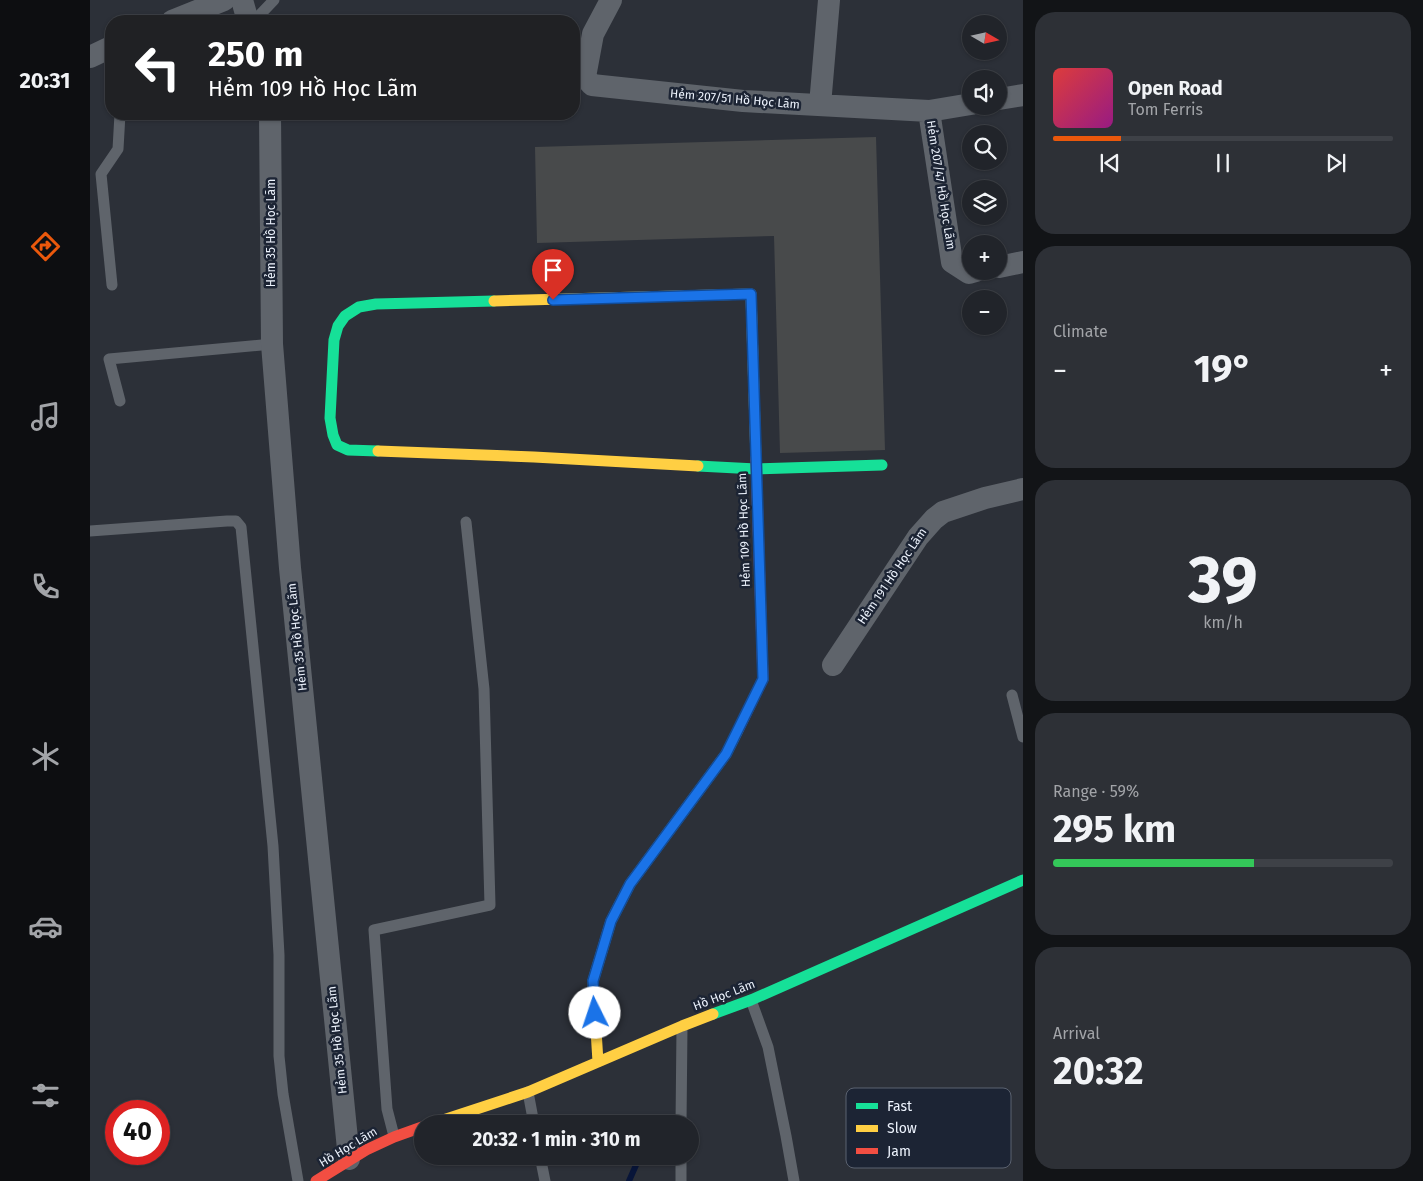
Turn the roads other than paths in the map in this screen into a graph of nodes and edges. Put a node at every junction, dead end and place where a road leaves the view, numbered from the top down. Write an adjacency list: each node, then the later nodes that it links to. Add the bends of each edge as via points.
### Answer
1 (224, 0): 6 (street)
2 (242, 0): 7 (street)
3 (274, 0): 8 (lane)
4 (611, 0): 13 (street, Hẻm 207/51 Hồ Học Lãm, via 594,34 585,77 592,86)
5 (829, 0): 13 (street)
6 (187, 15)
7 (246, 15)
8 (260, 15)
9 (105, 50): 10 (street)
10 (90, 57)
11 (1023, 95): 12 (street)
12 (1007, 98)
13 (820, 105): 15 (street, Hẻm 207/51 Hồ Học Lãm)
14 (962, 106): 15 (street, Hẻm 207/51 Hồ Học Lãm)
15 (930, 111): 20 (street, Hẻm 207/47 Hồ Học Lãm, via 952,262)
16 (120, 120): 21 (lane, via 118,149 102,174)
17 (270, 120): 22 (street, Hẻm 35 Hồ Học Lãm)
18 (1023, 262): 19 (street)
19 (1007, 265)
20 (962, 269)
21 (112, 285)
22 (272, 344): 23 (lane, via 109,359); 42 (street, Hẻm 35 Hồ Học Lãm, via 290,568)
23 (120, 401)
24 (882, 465): 25 (street)
25 (756, 469): 25 (street, Hẻm 109 Hồ Học Lãm, via 751,294 376,304 345,316 338,326 334,340 330,418 337,445 348,450); 35 (street, Hẻm 109 Hồ Học Lãm, via 763,679 726,754 630,884 611,921 593,981)
26 (1023, 489): 29 (street, Hẻm 191 Hồ Học Lãm, via 985,498 934,518)
27 (466, 522): 41 (lane, via 484,689 490,906 374,930 387,1109)
28 (90, 531): 46 (lane, via 227,521 236,521 241,527 273,846 280,955 282,1094)
29 (833, 664)
30 (1012, 695): 31 (lane)
31 (1023, 737)
32 (1023, 880): 33 (street, Hồ Học Lãm)
33 (750, 1000): 34 (street, Hồ Học Lãm); 49 (lane, via 768,1048)
34 (682, 1026): 35 (street, Hồ Học Lãm); 39 (lane)
35 (598, 1062): 36 (street, Hồ Học Lãm)
36 (528, 1092): 37 (street, Hồ Học Lãm); 38 (lane)
37 (458, 1115)
38 (532, 1115)
39 (681, 1115)
40 (414, 1130): 41 (street, Hồ Học Lãm)
41 (394, 1136): 42 (street, Hồ Học Lãm)
42 (349, 1159): 45 (street, Hồ Học Lãm)
43 (541, 1165): 47 (lane)
44 (681, 1165): 48 (lane)
45 (320, 1180)
46 (298, 1181)
47 (544, 1181)
48 (681, 1181)
49 (794, 1181)

